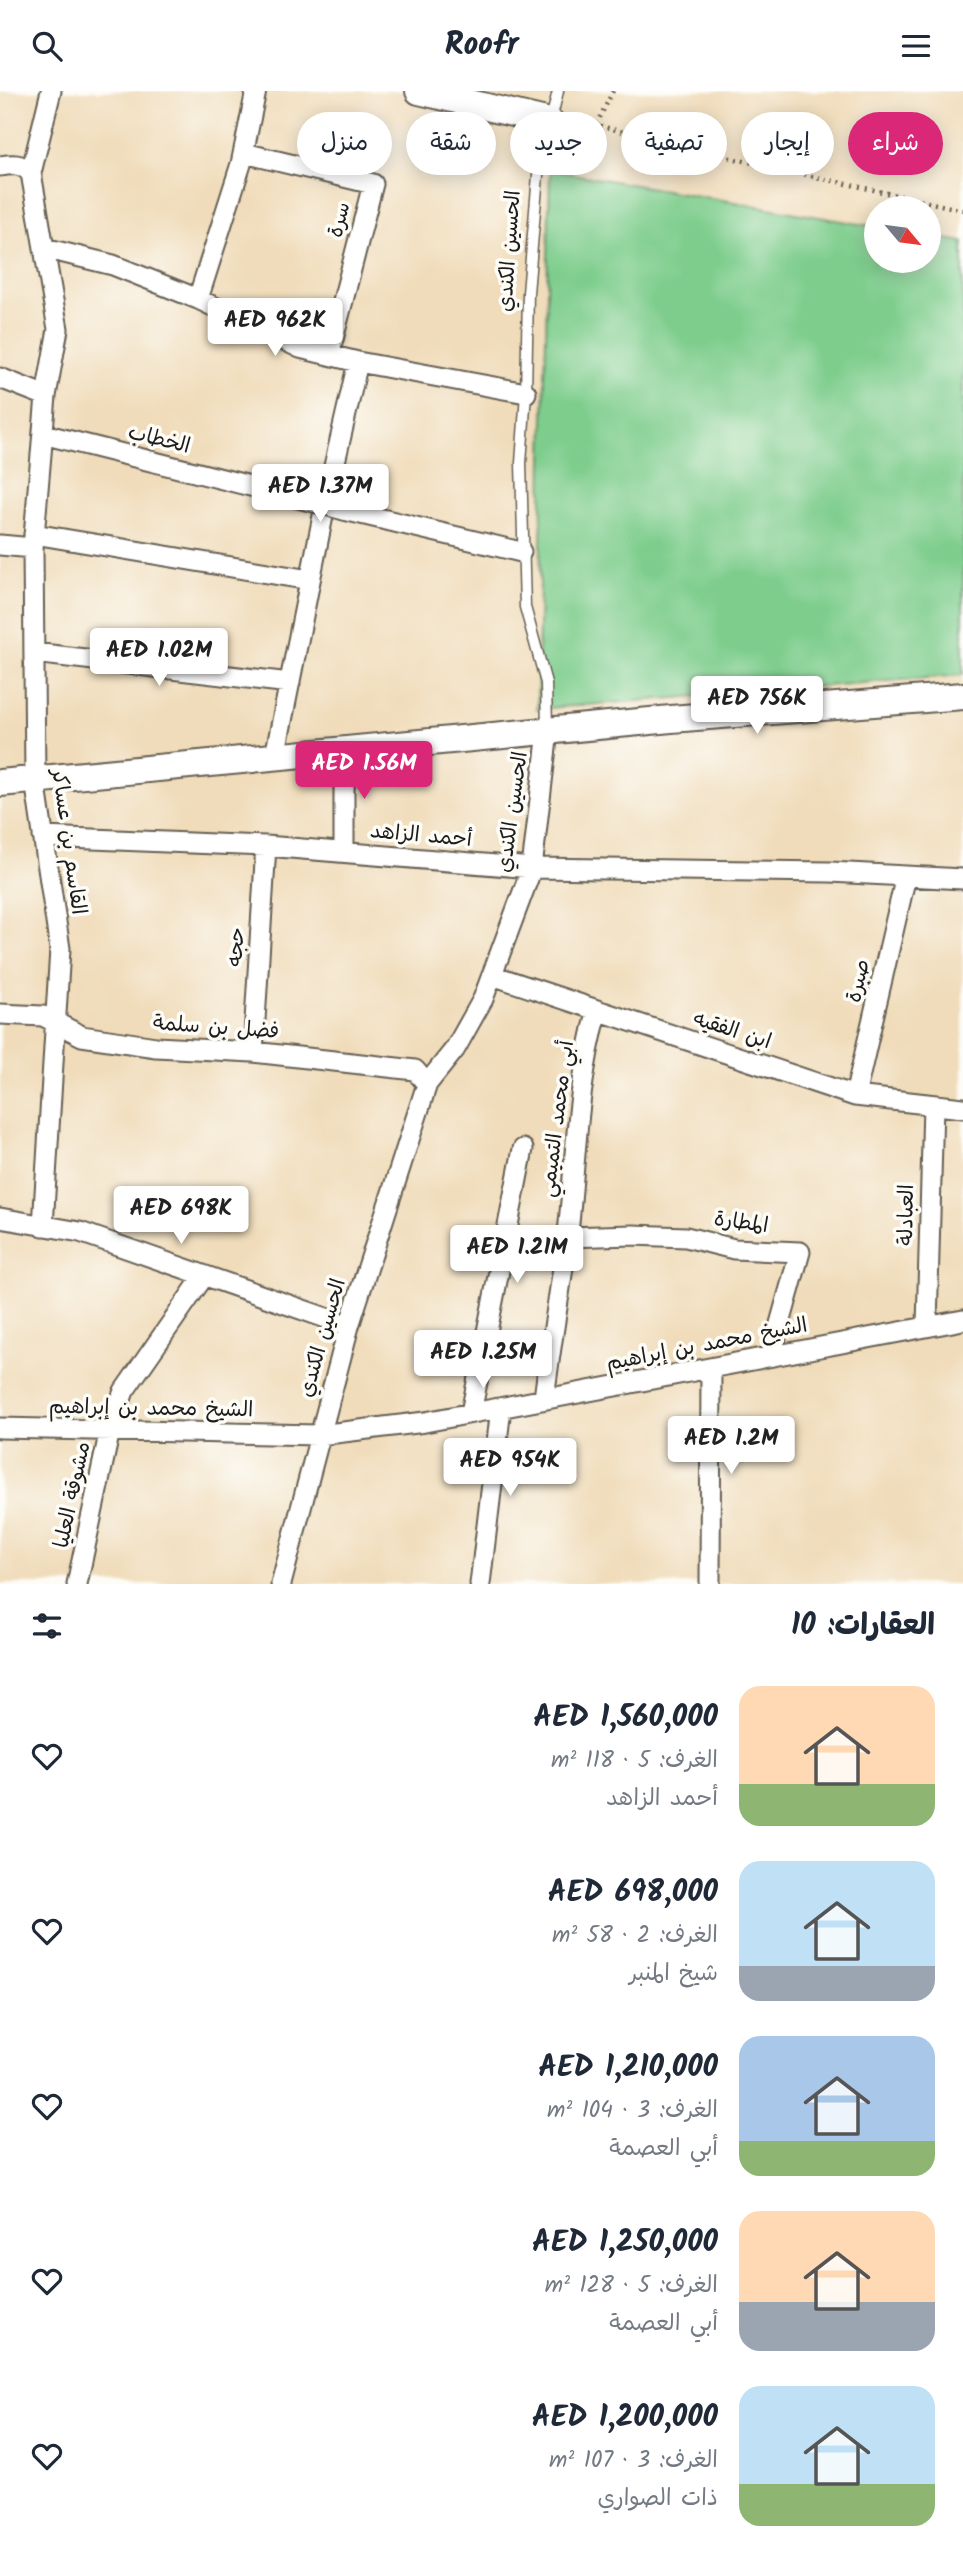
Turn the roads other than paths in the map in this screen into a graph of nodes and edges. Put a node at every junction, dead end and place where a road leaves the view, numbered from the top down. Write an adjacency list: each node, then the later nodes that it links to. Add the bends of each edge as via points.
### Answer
1 (51, 91): 9 (street, القاسم بن عساكر)
2 (256, 91): 7 (street)
3 (419, 91): 6 (street)
4 (558, 91): 5 (lane, الحسين الكندي)
5 (553, 112)
6 (510, 113)
7 (244, 153): 12 (street); 13 (street, سرة, via 373,184)
8 (0, 166): 9 (street, via 18,164)
9 (28, 169): 11 (street, القاسم بن عساكر)
10 (538, 175): 16 (lane, الحسين الكندي)
11 (44, 248): 12 (street, via 113,265); 17 (street, القاسم بن عساكر, via 58,329)
12 (198, 299): 13 (street, via 300,348)
13 (329, 355): 14 (street)
14 (358, 362): 16 (street); 22 (street)
15 (0, 378): 17 (street)
16 (526, 393): 21 (lane, الحسين الكندي)
17 (46, 396): 18 (street, القاسم بن عساكر)
18 (43, 434): 19 (street, القاسم بن عساكر); 21 (street, الخطاب, bridge)
19 (34, 541): 20 (street); 22 (street); 23 (street, القاسم بن عساكر)
20 (0, 545)
21 (522, 552): 26 (lane, الحسين الكندي, via 525,607 546,683)
22 (310, 580): 24 (street)
23 (34, 653): 24 (street); 29 (street, القاسم بن عساكر)
24 (290, 683): 28 (street)
25 (963, 697): 26 (street)
26 (548, 731): 27 (street); 34 (street, الحسين الكندي)
27 (347, 749): 28 (street); 33 (street)
28 (275, 756): 29 (street)
29 (34, 779): 30 (street); 31 (street, القاسم بن عساكر)
30 (0, 783)
31 (43, 837): 32 (street, أحمد الزاهد); 40 (street, القاسم بن عساكر, via 60,949)
32 (266, 846): 33 (street, أحمد الزاهد); 41 (street, حجه)
33 (344, 852): 34 (street, أحمد الزاهد)
34 (532, 868): 35 (street, أحمد الزاهد); 37 (street, الحسين الكندي)
35 (906, 876): 36 (street, أحمد الزاهد); 43 (street, صبرة)
36 (963, 879)
37 (492, 975): 38 (street, ابن الفقيه); 42 (street, الحسين الكندي, via 455,1049)
38 (598, 1010): 43 (street, ابن الفقيه); 49 (street, أبي محمد التميمي, via 587,1048)
39 (0, 1014): 40 (street, فضل بن سلمة, via 43,1016)
40 (56, 1023): 41 (street, فضل بن سلمة, via 82,1036 107,1040); 48 (street, القاسم بن عساكر)
41 (253, 1052): 42 (street, فضل بن سلمة, via 415,1070)
42 (428, 1084): 52 (street, الحسين الكندي)
43 (855, 1096): 44 (street, ابن الفقيه)
44 (933, 1105): 45 (street, ابن الفقيه); 53 (street, العبادلة)
45 (963, 1108)
46 (523, 1149): 58 (street)
47 (0, 1218): 48 (street)
48 (43, 1226): 50 (street, via 80,1232)
49 (567, 1237): 54 (street, المطارة, via 686,1237 734,1249 800,1252); 56 (street, أبي محمد التميمي)
50 (204, 1276): 52 (street); 60 (street, مشوقة العليا, via 124,1391)
51 (963, 1319): 53 (street, الشيخ محمد بن إبراهيم)
52 (349, 1326): 61 (street, الحسين الكندي)
53 (927, 1326): 54 (street, الشيخ محمد بن إبراهيم)
54 (771, 1356): 55 (street, الشيخ محمد بن إبراهيم)
55 (711, 1367): 56 (street, الشيخ محمد بن إبراهيم); 65 (street)
56 (544, 1399): 57 (street, الشيخ محمد بن إبراهيم)
57 (501, 1408): 58 (street, الشيخ محمد بن إبراهيم); 64 (street)
58 (471, 1413): 61 (street, الشيخ محمد بن إبراهيم)
59 (0, 1428): 60 (street, الشيخ محمد بن إبراهيم)
60 (110, 1430): 61 (street, الشيخ محمد بن إبراهيم); 62 (street, مشوقة العليا)
61 (319, 1435): 63 (street, الحسين الكندي)
62 (77, 1584)
63 (281, 1584)
64 (480, 1584)
65 (710, 1584)

